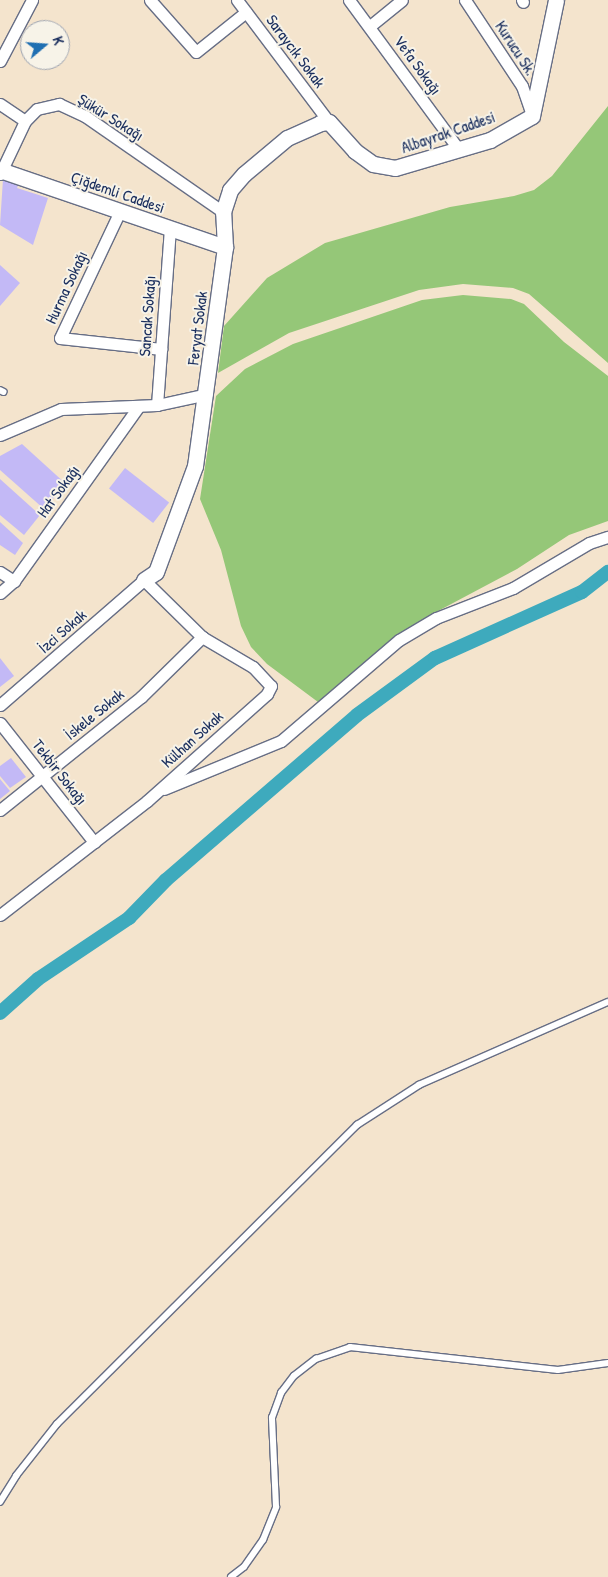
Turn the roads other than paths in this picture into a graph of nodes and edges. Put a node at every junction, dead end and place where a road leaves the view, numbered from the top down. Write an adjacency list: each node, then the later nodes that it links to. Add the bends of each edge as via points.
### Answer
1 (32, 0): 10 (street)
2 (150, 0): 8 (street, via 196,52)
3 (237, 0): 8 (street, Saraycık Sokak)
4 (349, 0): 9 (street, Vefa Sokağı)
5 (402, 0): 9 (street)
6 (465, 0): 12 (street, Kurucu Sk., via 522,86)
7 (556, 0): 12 (street)
8 (246, 12): 14 (street, Saraycık Sokak)
9 (370, 26): 15 (street, Vefa Sokağı)
10 (0, 61)
11 (0, 104): 13 (street)
12 (532, 116): 15 (street, Albayrak Caddesi, via 490,140)
13 (25, 120): 16 (street); 18 (street, Şükür Sokağı, via 37,109 59,104 85,116)
14 (329, 122): 15 (street, Albayrak Caddesi, via 355,151 383,167 395,168); 18 (street, Feryat Sokak, via 301,131 263,156 230,190)
15 (459, 150)
16 (1, 172): 17 (street, Çiğdemli Caddesi)
17 (120, 211): 19 (street, Çiğdemli Caddesi); 21 (street, Hurma Sokağı, via 60,338)
18 (223, 212): 20 (street, Feryat Sokak)
19 (170, 228): 20 (street, Çiğdemli Caddesi); 21 (street, Sancak Sokağı)
20 (225, 247): 22 (street, Feryat Sokak)
21 (161, 349): 23 (street, Sancak Sokağı)
22 (207, 394): 23 (street); 28 (street, Feryat Sokak, via 195,466 156,572)
23 (157, 405): 24 (street)
24 (139, 406): 25 (street, via 61,409); 29 (street, Hat Sokağı)
25 (0, 436)
26 (608, 537): 35 (street, via 589,543 513,588 436,618 399,640 281,741)
27 (0, 572): 29 (street)
28 (144, 580): 31 (street, Külhan Sokak); 32 (street, İzci Sokak)
29 (14, 581): 30 (street, Hat Sokağı)
30 (0, 593)
31 (202, 637): 34 (street, İskele Sokak, via 141,697); 35 (street, Külhan Sokak, via 253,667 271,686 267,694)
32 (0, 705)
33 (0, 723): 34 (street, Tekbir Sokağı)
34 (44, 775): 36 (street, İskele Sokak); 37 (street, Tekbir Sokağı)
35 (157, 792): 37 (street, Külhan Sokak)
36 (0, 810)
37 (94, 842): 38 (street, Külhan Sokak)
38 (0, 915)
39 (608, 1002): 41 (lane, via 419,1085 357,1125 56,1424)
40 (608, 1364): 42 (lane, via 558,1370 350,1347 330,1351 294,1376 281,1393 272,1418 276,1507 263,1540 244,1567)
41 (0, 1502)
42 (231, 1577)

